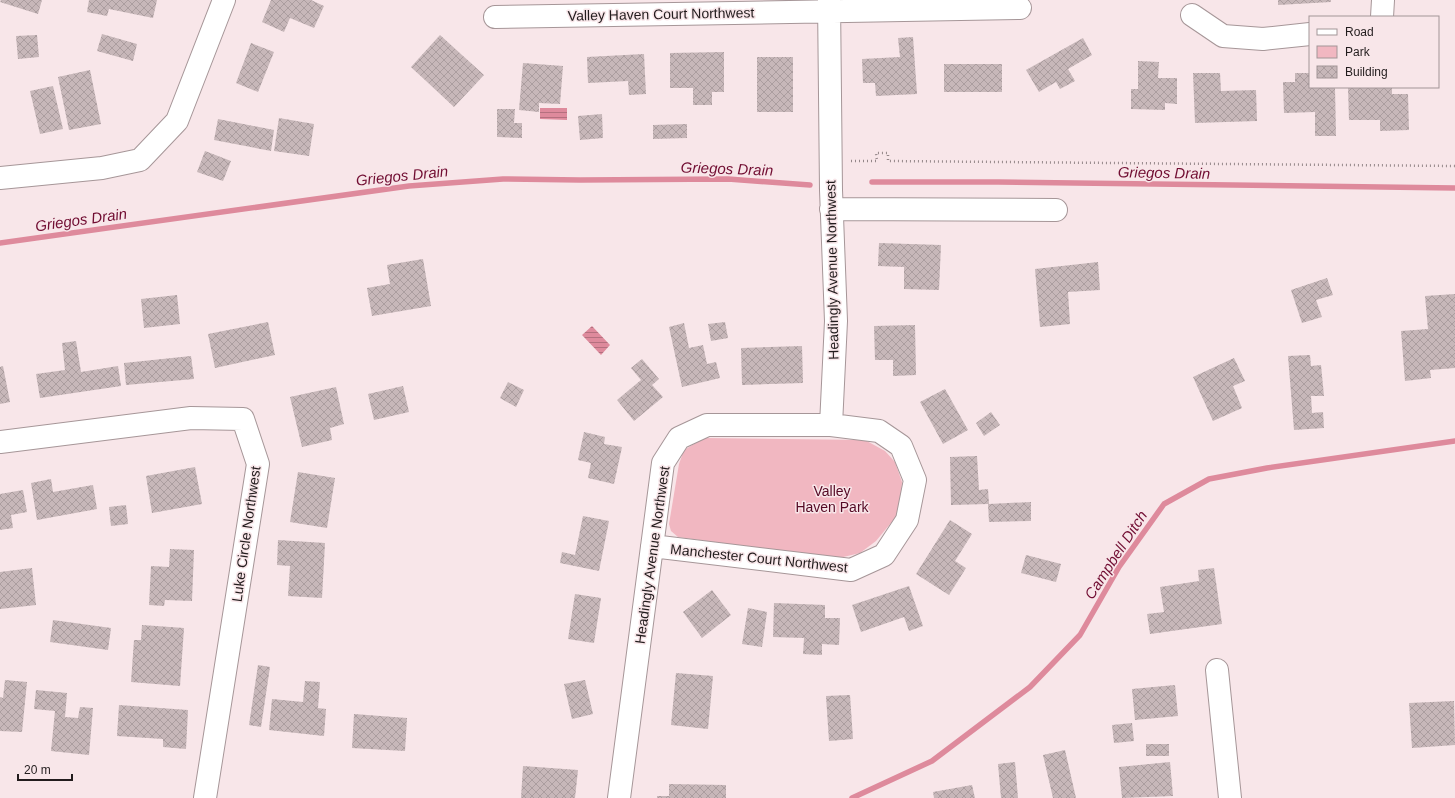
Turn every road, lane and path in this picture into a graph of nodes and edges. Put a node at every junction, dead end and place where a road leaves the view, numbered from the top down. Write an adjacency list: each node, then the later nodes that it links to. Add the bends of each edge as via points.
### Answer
1 (224, 0): 11 (street, via 177,121 140,160 102,168)
2 (1383, 0): 6 (street)
3 (829, 5): 4 (street, Valley Haven Court Northwest); 7 (street, Valley Haven Court Northwest); 9 (street, Headingly Avenue Northwest)
4 (1020, 8)
5 (1192, 15): 8 (street, via 1223,36 1263,39)
6 (1382, 16)
7 (495, 17)
8 (1309, 34)
9 (830, 161): 10 (path, via 877,161 876,153 888,153 888,161); 12 (street, Headingly Avenue Northwest)
10 (1455, 166)
11 (0, 178)
12 (831, 209): 13 (street); 14 (street, Headingly Avenue Northwest, via 836,321)
13 (1056, 210)
14 (831, 425): 16 (street, Headingly Avenue Northwest, via 706,425 679,438 663,463); 16 (street, Manchester Court Northwest, via 879,432 901,446 915,480 907,520 884,555 851,570)
15 (0, 442): 18 (street, Luke Circle Northwest, via 191,418 243,419 258,464)
16 (652, 546): 19 (street, Headingly Avenue Northwest)
17 (1217, 670): 20 (street)
18 (205, 798)
19 (620, 798)
20 (1230, 798)

